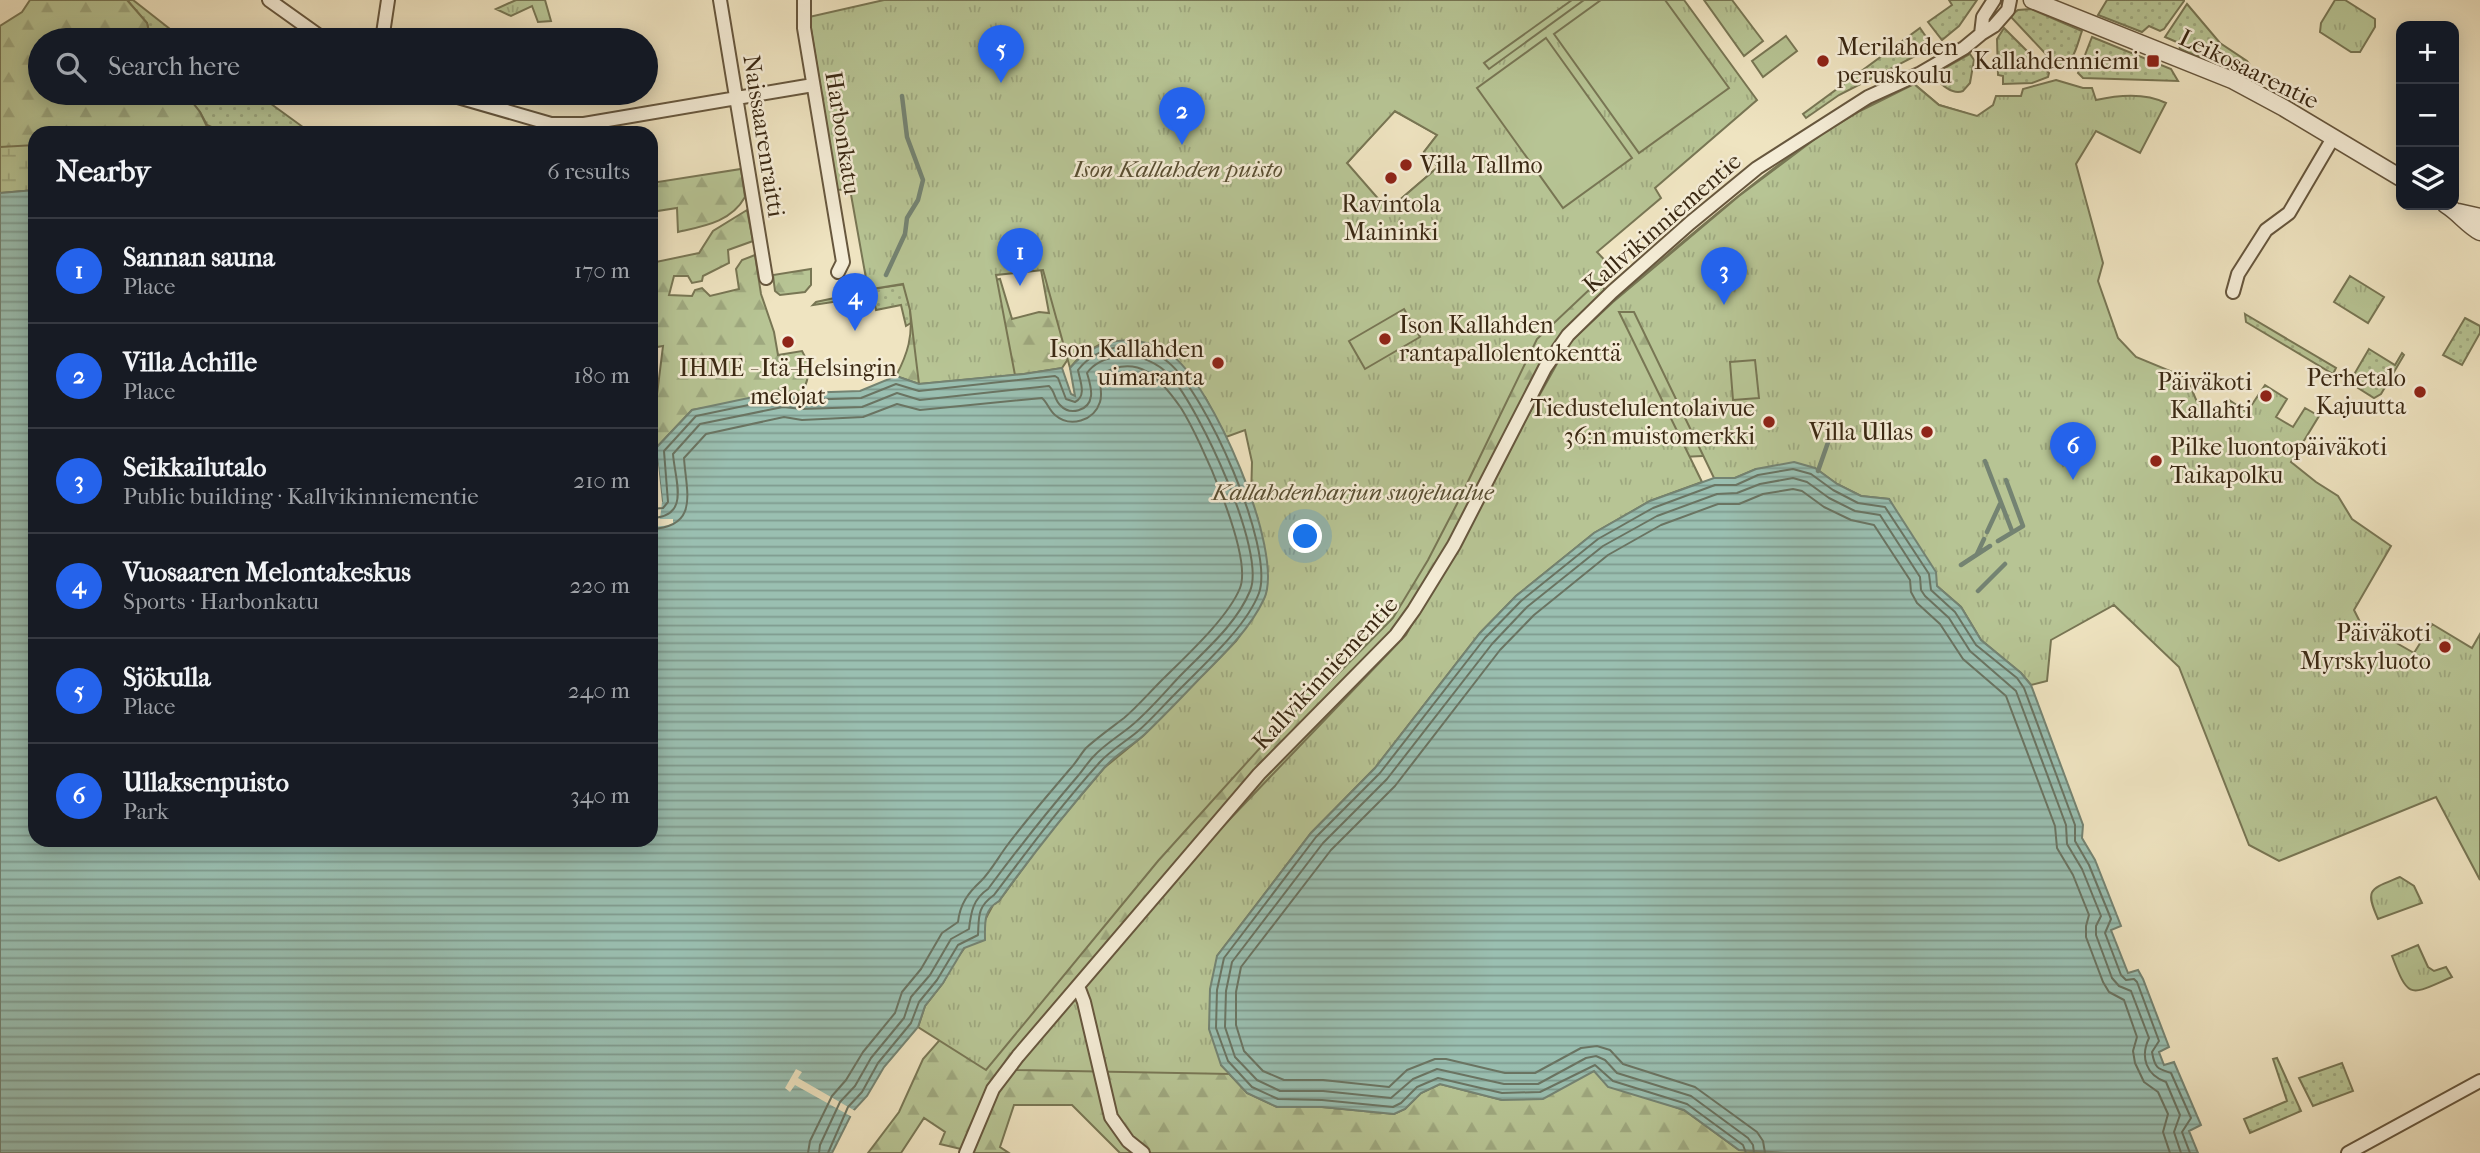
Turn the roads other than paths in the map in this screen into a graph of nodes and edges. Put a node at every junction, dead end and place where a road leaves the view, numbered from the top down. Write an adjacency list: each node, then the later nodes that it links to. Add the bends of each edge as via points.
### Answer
1 (269, 0): 8 (street)
2 (388, 0): 9 (street)
3 (720, 0): 12 (street, Naissaarenraitti)
4 (804, 0): 11 (street, Harbonkatu)
5 (1994, 0): 10 (street, via 1983,17)
6 (2010, 0): 10 (street, Kallvikinniementie, via 2002,18)
7 (2032, 0): 14 (street, Leikosaarentie, via 2232,80)
8 (308, 28)
9 (384, 28)
10 (1981, 34): 23 (street, Kallvikinniementie, via 1946,59 1868,97 1757,168 1568,335 1545,368 1454,545 1396,635 1259,774)
11 (813, 85): 12 (street); 20 (street, Harbonkatu, via 843,262)
12 (737, 98): 13 (street, via 562,125); 21 (street, Naissaarenraitti)
13 (488, 105)
14 (2333, 138): 15 (street, Leikosaarentie); 22 (street, via 2289,213 2266,230 2238,274)
15 (2396, 175)
16 (2454, 210): 19 (street)
17 (2458, 210): 18 (street)
18 (2480, 217)
19 (2480, 233)
20 (838, 272)
21 (766, 278)
22 (2233, 292)
23 (1078, 986): 25 (street, Kallvikinniementie, via 998,1082); 26 (street, via 1111,1117)
24 (2480, 1081): 27 (street)
25 (966, 1153)
26 (1143, 1153)
27 (2348, 1153)

